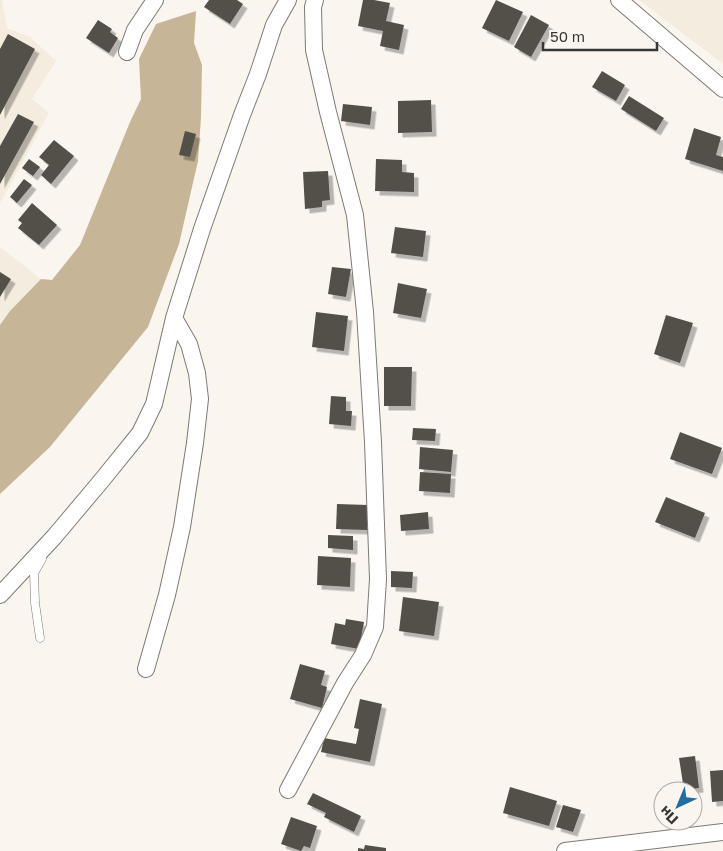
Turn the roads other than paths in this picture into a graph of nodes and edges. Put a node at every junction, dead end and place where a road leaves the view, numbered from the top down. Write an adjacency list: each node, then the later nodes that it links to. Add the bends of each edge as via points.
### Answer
1 (155, 0): 5 (street, via 135,30)
2 (288, 0): 7 (street, via 274,25)
3 (316, 0): 12 (street, via 313,7 314,50 355,214 365,312 378,579 374,627 363,655 345,682)
4 (619, 0): 6 (street)
5 (128, 52)
6 (723, 90)
7 (174, 318): 8 (street, via 154,404 140,433); 11 (street, via 189,344 200,399 182,527)
8 (54, 537): 9 (street); 10 (lane, via 34,573)
9 (0, 595)
10 (40, 638)
11 (146, 669)
12 (288, 790)
13 (723, 832): 14 (street)
14 (565, 851)

